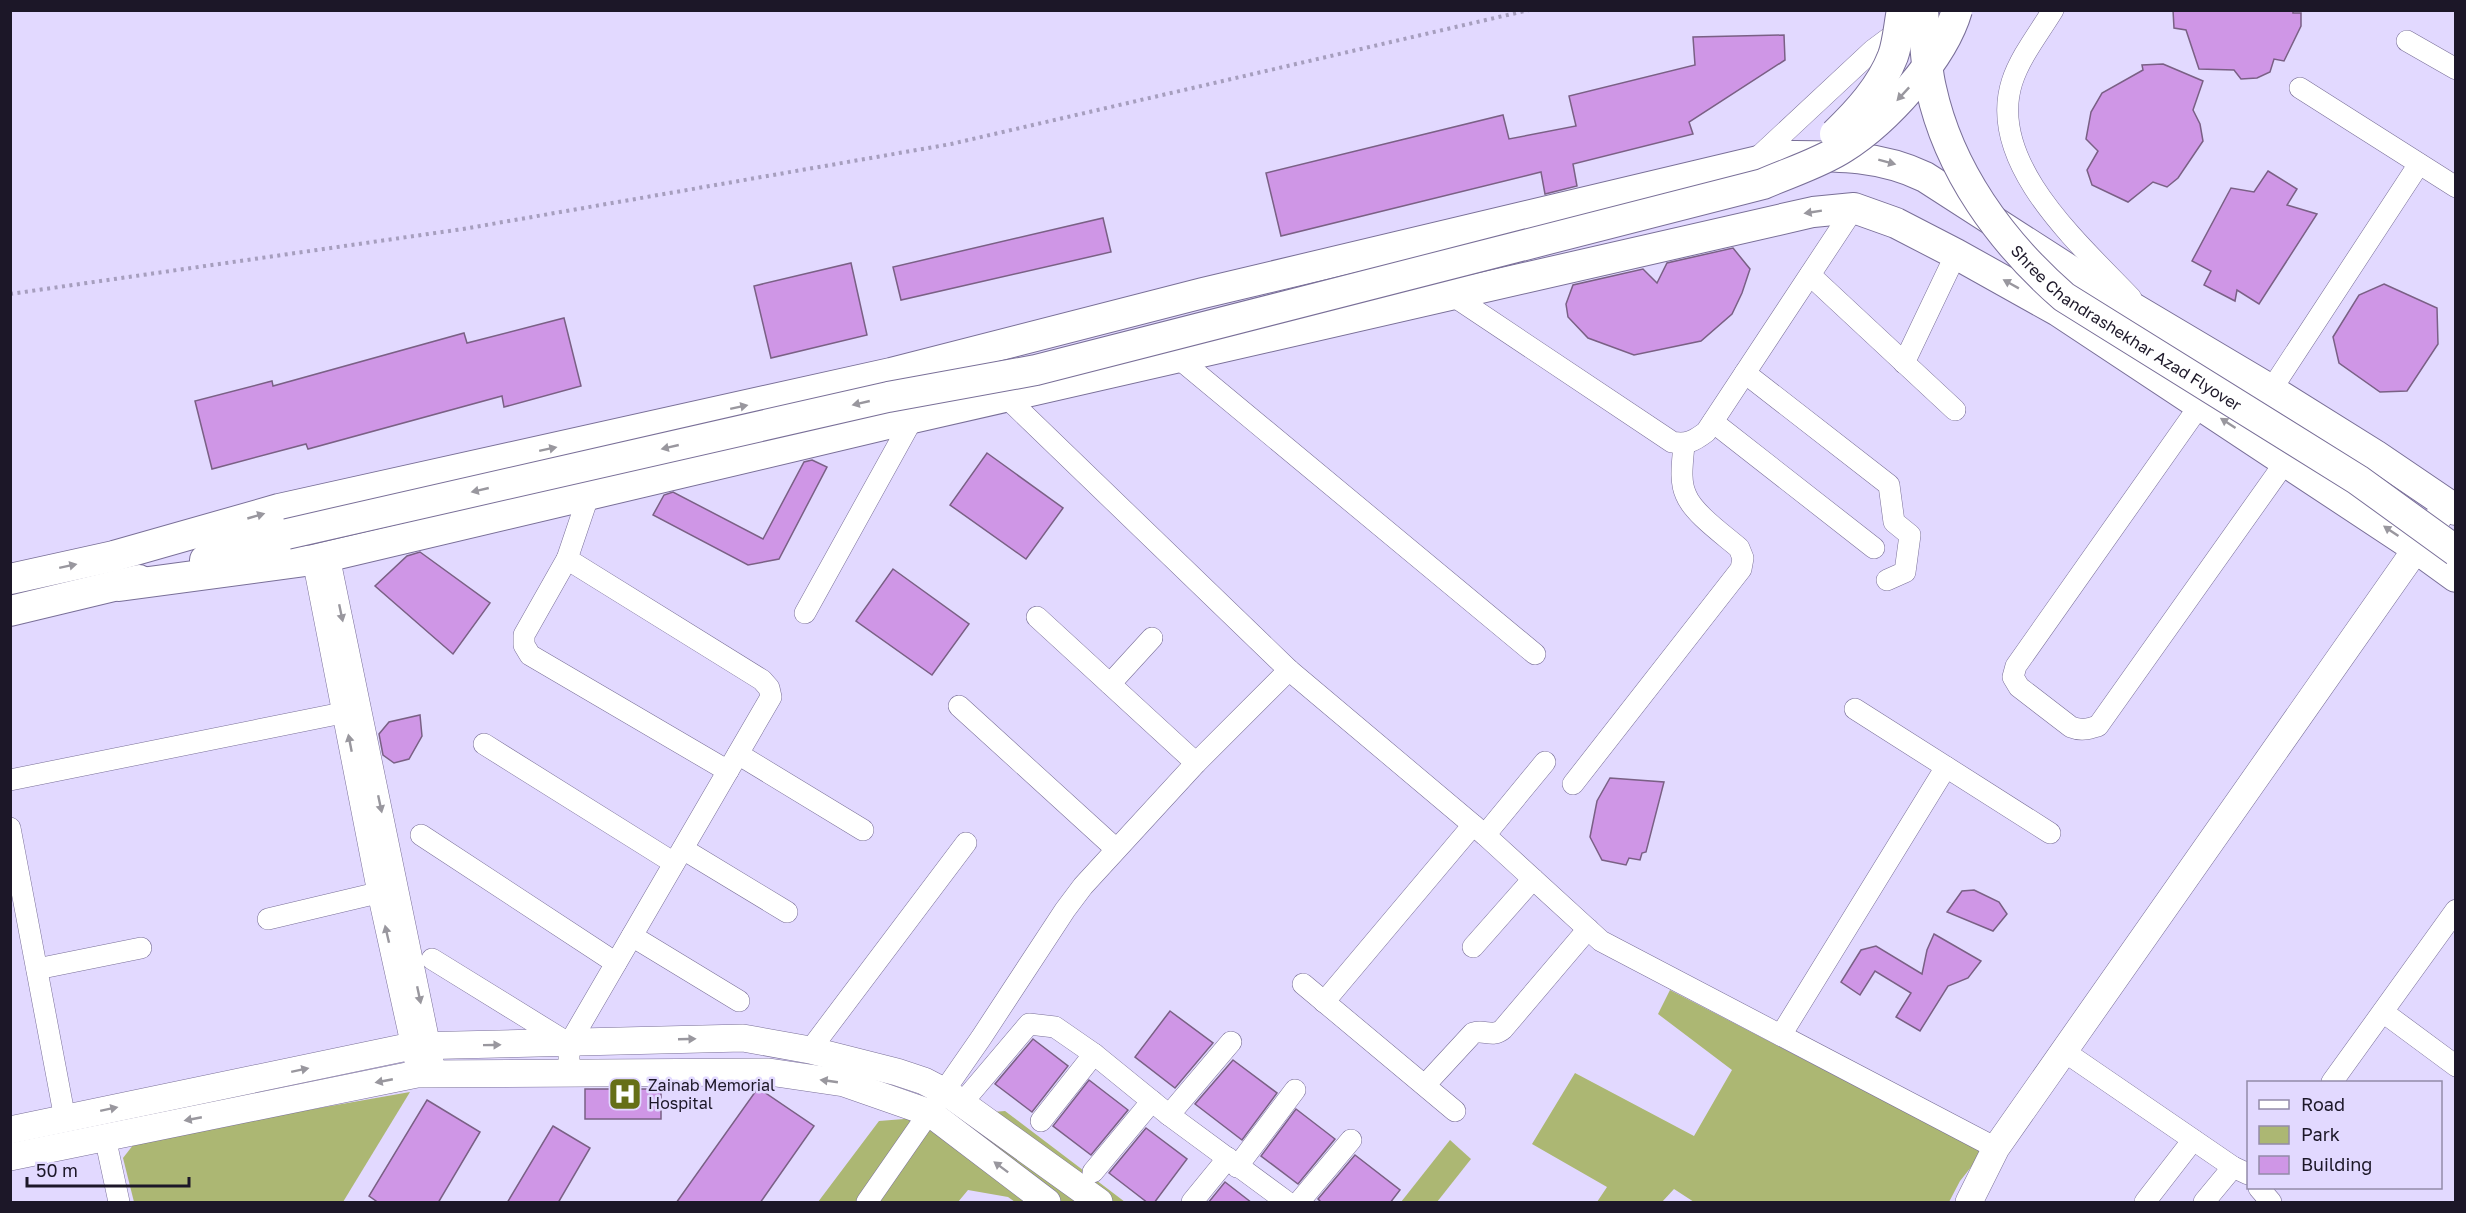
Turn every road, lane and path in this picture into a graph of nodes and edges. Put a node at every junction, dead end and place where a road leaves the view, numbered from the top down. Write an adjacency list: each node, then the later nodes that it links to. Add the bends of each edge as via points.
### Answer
1 (1529, 10): 17 (path, via 951,144 464,228)
2 (1902, 10): 21 (main road, bridge, via 1893,56 1859,111 1828,140 1779,164 960,372)
3 (1923, 10): 37 (main road, Shree Chandrashekhar Azad Flyover, bridge, via 1930,85 1953,153 1984,208 2036,273 2064,297 2358,480)
4 (1935, 10): 11 (street, via 1920,15 1873,50)
5 (1943, 10): 34 (main road, Shree Chandrashekhar Azad Flyover, bridge, via 1949,78 1973,154 1993,194 2065,275 2369,467)
6 (1956, 10): 43 (main road, one-way to 43, bridge, via 1935,57 1864,133 1842,149 1763,184 1036,370 888,397 287,534)
7 (2053, 10): 19 (street, via 2011,83 2010,131 2019,159 2049,211)
8 (2407, 41): 9 (street)
9 (2456, 69)
10 (2300, 88): 12 (street)
11 (1755, 161): 19 (main road, one-way to 19, via 1779,156 1868,158 1908,168); 21 (main road, via 1215,290)
12 (2419, 164): 13 (street); 25 (street)
13 (2456, 187)
14 (1854, 208): 15 (main road, via 1896,223); 16 (street); 18 (main road, one-way to 18, via 1813,212)
15 (1956, 254): 22 (street); 27 (main road, one-way to 15, via 2058,311)
16 (1810, 275): 22 (street); 23 (street)
17 (10, 294)
18 (1452, 295): 20 (main road); 31 (street, via 1672,441)
19 (2146, 315): 25 (main road)
20 (1177, 357): 26 (main road); 48 (street)
21 (930, 363): 24 (main road)
22 (1904, 363): 28 (street)
23 (1745, 372): 30 (street); 42 (street, via 1889,485 1894,522 1910,535 1905,572)
24 (891, 373): 29 (main road); 41 (main road, one-way to 24, via 114,556 303,504)
25 (2271, 390): 34 (main road, via 2375,455)
26 (1006, 397): 29 (main road); 49 (street)
27 (2200, 405): 32 (main road, one-way to 27); 32 (street, via 2016,666 2013,677 2019,687 2071,727 2098,726)
28 (1955, 410)
29 (907, 420): 33 (main road); 45 (street)
30 (1713, 422): 31 (street, via 1695,441); 35 (street)
31 (1684, 444): 60 (street, via 1685,494 1739,548 1743,558 1741,569)
32 (2286, 461): 36 (main road, one-way to 32)
33 (589, 494): 38 (main road); 39 (street)
34 (2453, 515): 36 (street)
35 (1874, 548)
36 (2416, 548): 40 (main road); 90 (street)
37 (2456, 551)
38 (321, 558): 43 (main road); 53 (street)
39 (567, 559): 56 (street, via 769,688 771,697); 56 (street, via 524,635 524,645 531,655)
40 (2456, 577)
41 (10, 579)
42 (1887, 580)
43 (119, 586): 44 (main road)
44 (10, 611)
45 (805, 613)
46 (1037, 617): 50 (street)
47 (1152, 638): 50 (street)
48 (1535, 654)
49 (1288, 670): 57 (street); 63 (street)
50 (1110, 684): 57 (street)
51 (959, 706): 67 (street)
52 (1855, 709): 58 (street)
53 (353, 711): 59 (street); 70 (street)
54 (484, 744): 68 (street)
55 (1545, 762): 63 (street)
56 (733, 763): 62 (street); 68 (street)
57 (1196, 763): 67 (street)
58 (1946, 767): 64 (street); 85 (street)
59 (10, 780)
60 (1572, 784)
61 (10, 828): 80 (street)
62 (863, 830)
63 (1479, 830): 69 (street); 83 (street)
64 (2050, 833)
65 (421, 835): 79 (street)
66 (966, 843): 89 (street)
67 (1116, 849): 99 (street, via 1065,910 981,1038)
68 (678, 856): 72 (street); 75 (street)
69 (1533, 879): 74 (street); 76 (street)
70 (388, 891): 73 (street); 88 (street)
71 (2456, 910): 84 (street)
72 (787, 912)
73 (268, 919)
74 (1588, 929): 85 (street, via 1601,941); 96 (street, via 1503,1029 1493,1035 1473,1033)
75 (632, 936): 79 (street); 82 (street)
76 (1473, 947)
77 (141, 948): 80 (street)
78 (432, 959): 87 (street)
79 (616, 963): 87 (street)
80 (37, 969): 102 (street)
81 (1303, 984): 83 (street)
82 (739, 1001)
83 (1324, 1002): 96 (street)
84 (2383, 1012): 92 (street); 95 (street)
85 (1781, 1035): 108 (street)
86 (1231, 1042): 101 (street)
87 (569, 1044): 88 (street, one-way to 87); 89 (street, one-way to 89, via 743,1038); 94 (street)
88 (421, 1046): 93 (street); 102 (street, one-way to 88)
89 (810, 1050): 99 (street, via 924,1081)
90 (2066, 1052): 107 (street); 108 (street)
91 (1094, 1054): 98 (street); 99 (street, via 1055,1027 1029,1024); 103 (street)
92 (2456, 1066)
93 (427, 1074): 94 (street); 105 (street, one-way to 105)
94 (568, 1074): 99 (street, one-way to 94, via 768,1072)
95 (2333, 1081)
96 (1425, 1085): 100 (street)
97 (1295, 1090): 110 (street)
98 (1152, 1101): 101 (street); 111 (street)
99 (945, 1102): 114 (street, one-way to 99); 116 (street); 117 (street)
100 (1455, 1111)
101 (1169, 1115): 110 (street)
102 (65, 1119): 104 (street)
103 (1041, 1121)
104 (10, 1130)
105 (105, 1137): 109 (street); 115 (street)
106 (1351, 1140): 120 (street)
107 (2193, 1140): 112 (street); 122 (street)
108 (1996, 1148): 121 (street)
109 (10, 1157)
110 (1233, 1163): 118 (street); 119 (street)
111 (1093, 1172)
112 (2247, 1175): 123 (street)
113 (2259, 1189): 124 (street)
114 (1033, 1198)
115 (119, 1203)
116 (867, 1203)
117 (1099, 1203)
118 (1192, 1203)
119 (1287, 1203)
120 (1299, 1203)
121 (1969, 1203)
122 (2145, 1203)
123 (2204, 1203)
124 (2271, 1203)

